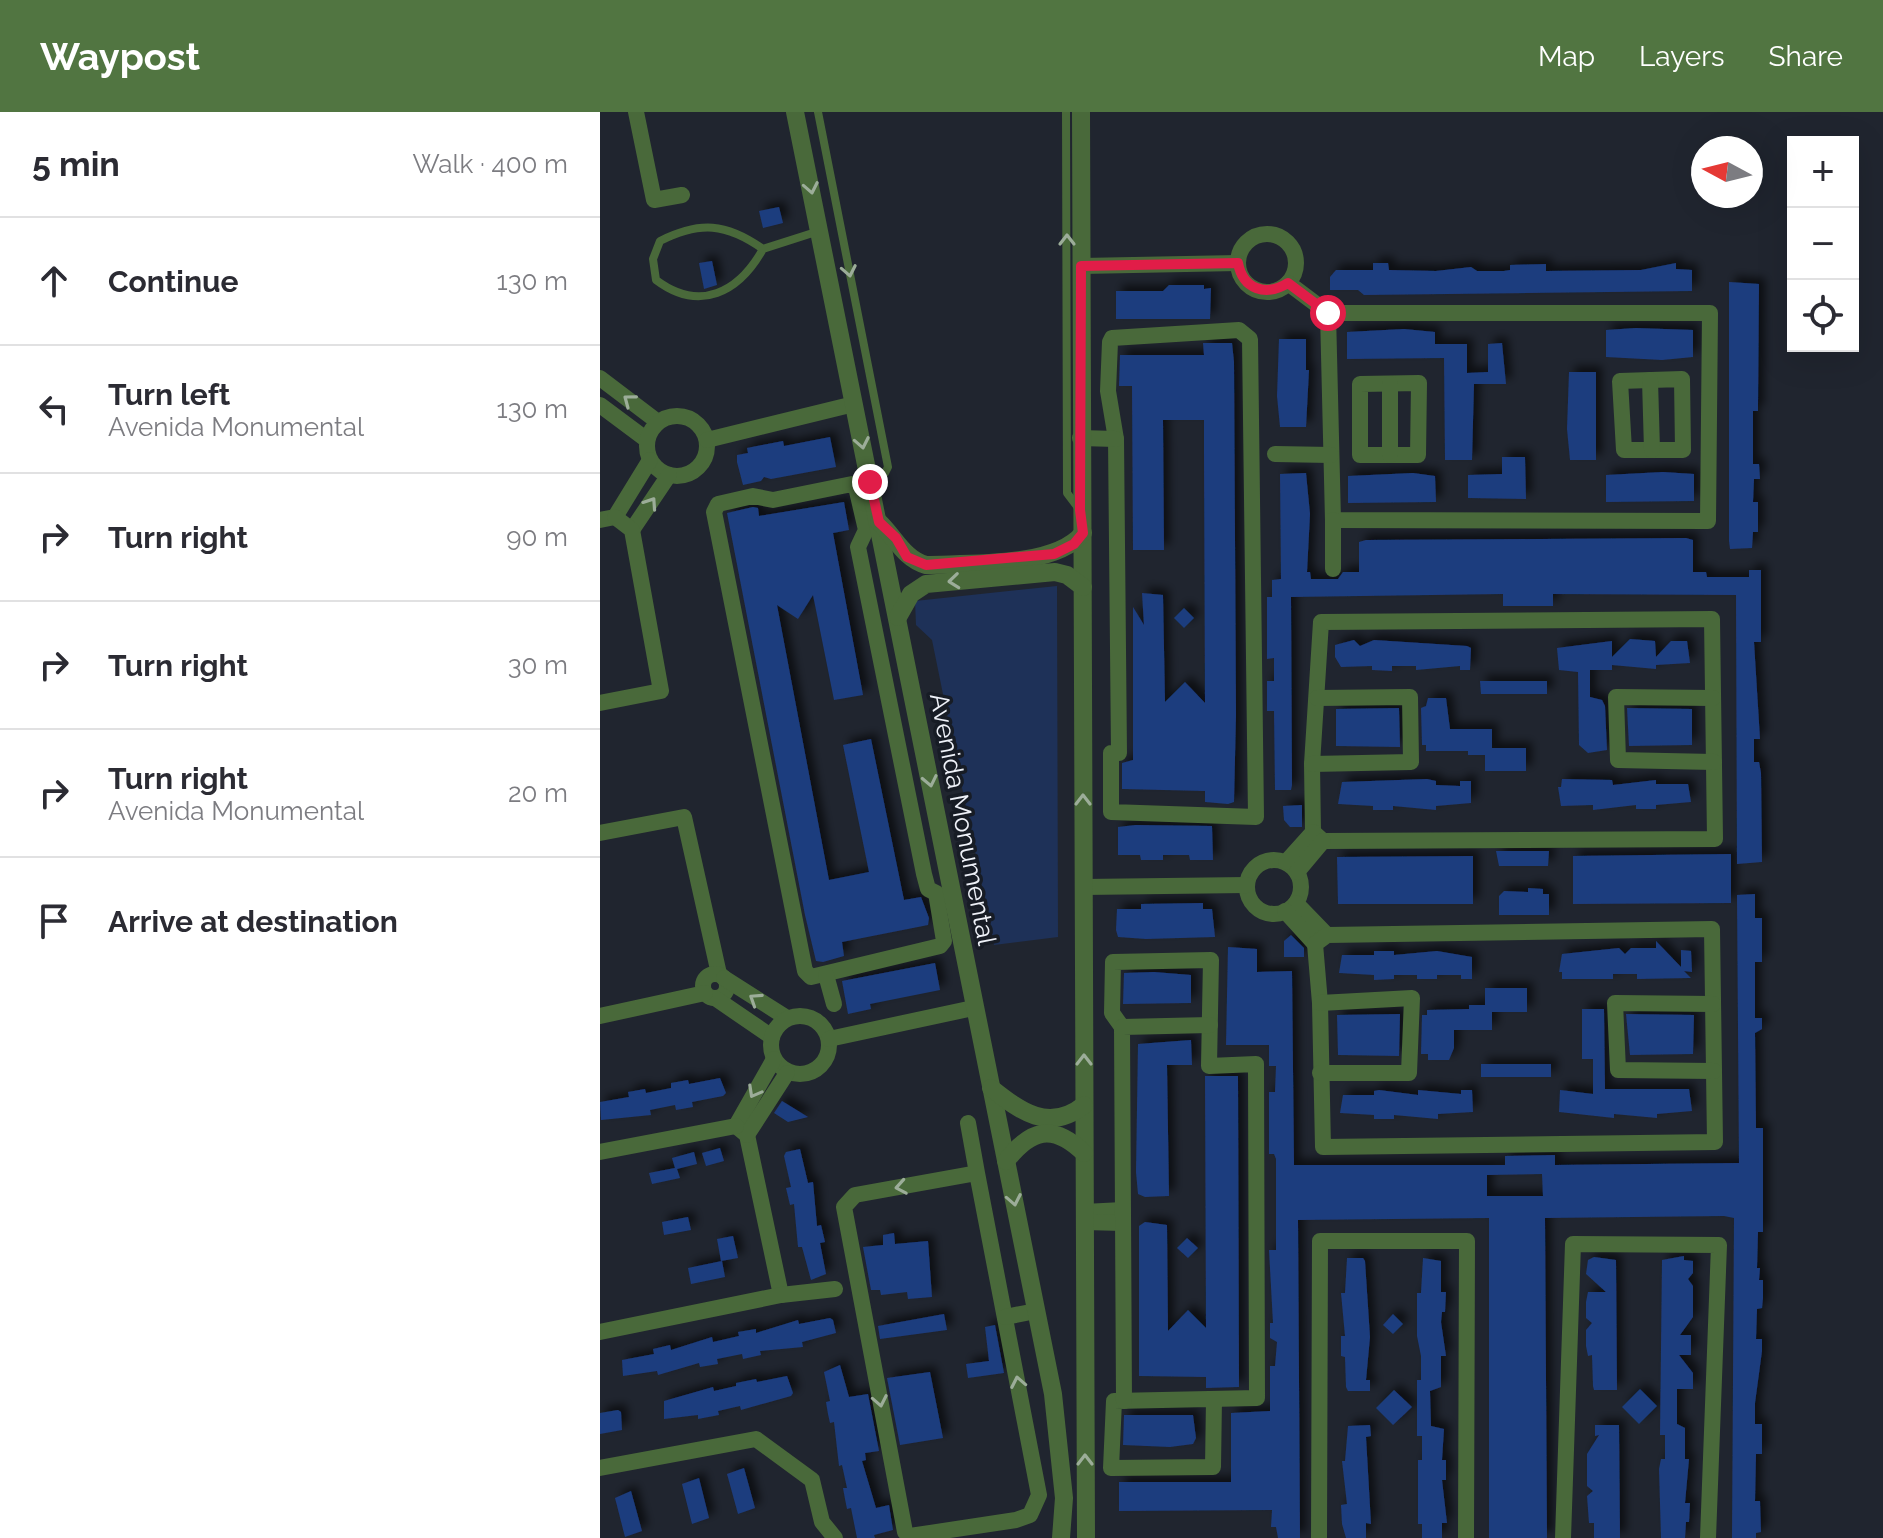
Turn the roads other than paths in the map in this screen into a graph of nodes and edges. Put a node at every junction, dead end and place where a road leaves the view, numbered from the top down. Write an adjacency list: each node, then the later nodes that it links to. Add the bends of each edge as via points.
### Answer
1 (636, 112): 6 (street, via 654,200)
2 (795, 112): 7 (street, Avenida Monumental, one-way to 7)
3 (818, 112): 33 (lane, one-way to 33, via 888,467)
4 (1066, 112): 34 (lane, one-way to 4, via 1067,493)
5 (1081, 112): 10 (street)
6 (682, 195)
7 (819, 231): 8 (lane); 16 (street, Avenida Monumental)
8 (763, 249): 8 (lane, via 734,286 705,296 674,293 656,280 653,259 660,241 688,227 744,235)
9 (1238, 263): 10 (street); 11 (street, via 1240,274 1256,289 1267,292); 11 (street, via 1251,238 1278,235 1296,257)
10 (1081, 266): 23 (street)
11 (1288, 283): 12 (street)
12 (1328, 313): 18 (street, via 1710,313); 21 (street)
13 (600, 378): 22 (street, one-way to 13)
14 (1650, 380): 19 (street, via 1682,379); 27 (street); 27 (street, via 1620,381 1624,450)
15 (1390, 384): 20 (street, via 1360,384); 30 (street); 30 (street, via 1419,383 1418,455)
16 (854, 404): 26 (street); 33 (street, Avenida Monumental, one-way to 33)
17 (600, 405): 25 (street)
18 (1708, 416): 19 (street); 36 (street, via 1708,521)
19 (1682, 417): 27 (street, via 1683,450)
20 (1360, 418): 21 (street); 30 (street, via 1360,455)
21 (1331, 419): 29 (street)
22 (658, 422): 25 (street); 26 (street, via 682,416 702,429)
23 (1080, 438): 24 (street); 34 (street)
24 (1116, 439): 24 (street, via 1119,753 1111,753 1111,812 1256,817 1250,339 1239,330 1112,338 1108,391)
25 (647, 440): 31 (street)
26 (707, 440): 32 (street, via 706,456 697,468 684,476)
27 (1652, 450)
28 (1275, 454): 29 (street)
29 (1331, 455): 36 (street)
30 (1390, 455)
31 (650, 460): 32 (street); 35 (street)
32 (669, 475): 38 (street, one-way to 32)
33 (870, 482): 37 (street, Avenida Monumental)
34 (1080, 510): 39 (street)
35 (608, 519): 38 (street)
36 (1333, 520): 40 (street)
37 (879, 522): 39 (street, via 907,557 926,565 1054,554); 42 (street, Avenida Monumental)
38 (632, 530): 45 (street, via 661,691)
39 (1083, 533): 41 (street)
40 (1333, 569)
41 (1083, 587): 42 (street, one-way to 42, via 1055,572 926,584 911,594); 56 (street, one-way to 41)
42 (898, 617): 46 (street, Avenida Monumental)
43 (1317, 698): 44 (street, via 1321,622 1712,619); 51 (street); 51 (street, via 1410,697 1411,762)
44 (1713, 698): 50 (street); 50 (street, via 1616,697 1618,760)
45 (600, 703)
46 (914, 705): 47 (street); 48 (street, Avenida Monumental)
47 (889, 709): 49 (street); 59 (street, via 858,547 866,530 856,487 718,504 714,518 805,971 811,977)
48 (919, 727): 49 (street); 65 (street, Avenida Monumental, one-way to 65)
49 (895, 733): 59 (street, via 924,874 928,889 936,893 944,941)
50 (1714, 762): 53 (street, via 1715,839)
51 (1312, 764): 53 (street)
52 (600, 833): 60 (street, via 684,817)
53 (1318, 837): 54 (street)
54 (1291, 867): 55 (street, via 1269,860 1257,865); 57 (street, via 1301,881)
55 (1247, 885): 56 (street); 57 (street, via 1252,903 1264,913)
56 (1083, 887): 77 (street, one-way to 56)
57 (1290, 907): 58 (street)
58 (1321, 940): 62 (street); 64 (street, via 1712,929)
59 (826, 975): 63 (street)
60 (721, 976): 61 (street, via 726,991); 67 (street, one-way to 60)
61 (710, 995): 66 (street); 70 (street)
62 (1320, 1003): 75 (street); 75 (street, via 1412,998 1409,1073)
63 (834, 1004)
64 (1713, 1004): 73 (street); 73 (street, via 1615,1003 1618,1070)
65 (973, 1008): 71 (street); 76 (street, Avenida Monumental)
66 (600, 1016)
67 (787, 1018): 70 (street); 71 (street, via 814,1019)
68 (1210, 1025): 69 (street); 69 (street, via 1211,960 1113,962 1112,1013); 91 (street, via 1209,1066 1256,1064 1257,1398)
69 (1122, 1027): 84 (street)
70 (772, 1037): 72 (street)
71 (829, 1039): 74 (street, via 829,1054 821,1067 809,1074)
72 (774, 1059): 74 (street); 79 (street, one-way to 79)
73 (1714, 1071): 75 (street, via 1715,1142 1323,1147)
74 (787, 1073): 79 (street)
75 (1320, 1073)
76 (991, 1088): 77 (street, via 1024,1114 1045,1118 1073,1114); 82 (street, Avenida Monumental)
77 (1084, 1105): 81 (street)
78 (968, 1123): 83 (street)
79 (742, 1131): 80 (street); 87 (street)
80 (600, 1152)
81 (1084, 1153): 82 (street, via 1069,1138 1043,1133 1024,1138); 85 (street)
82 (1006, 1161): 88 (street, Avenida Monumental, one-way to 88)
83 (977, 1173): 89 (street); 95 (street, one-way to 95, via 855,1195 844,1207 905,1532)
84 (1123, 1216): 85 (street); 92 (street)
85 (1084, 1217): 99 (street, one-way to 85)
86 (835, 1289): 87 (street)
87 (781, 1295): 90 (street)
88 (1036, 1311): 89 (street); 98 (street, Avenida Monumental, via 1064,1498)
89 (1005, 1317): 94 (street, one-way to 89, via 1034,1512 1039,1495)
90 (600, 1332)
91 (1214, 1399): 92 (street); 92 (street, via 1213,1467 1111,1468 1114,1401)
92 (1124, 1401)
93 (600, 1468): 96 (street, via 756,1439 807,1473 816,1488 822,1522)
94 (1016, 1520): 95 (street); 97 (street)
95 (924, 1536)
96 (835, 1538)
97 (1019, 1538)
98 (1061, 1538)
99 (1086, 1538)
100 (1319, 1538): 101 (street, via 1320,1241 1467,1241)
101 (1466, 1538)
102 (1563, 1538): 103 (street, via 1573,1244 1719,1245)
103 (1708, 1538)

